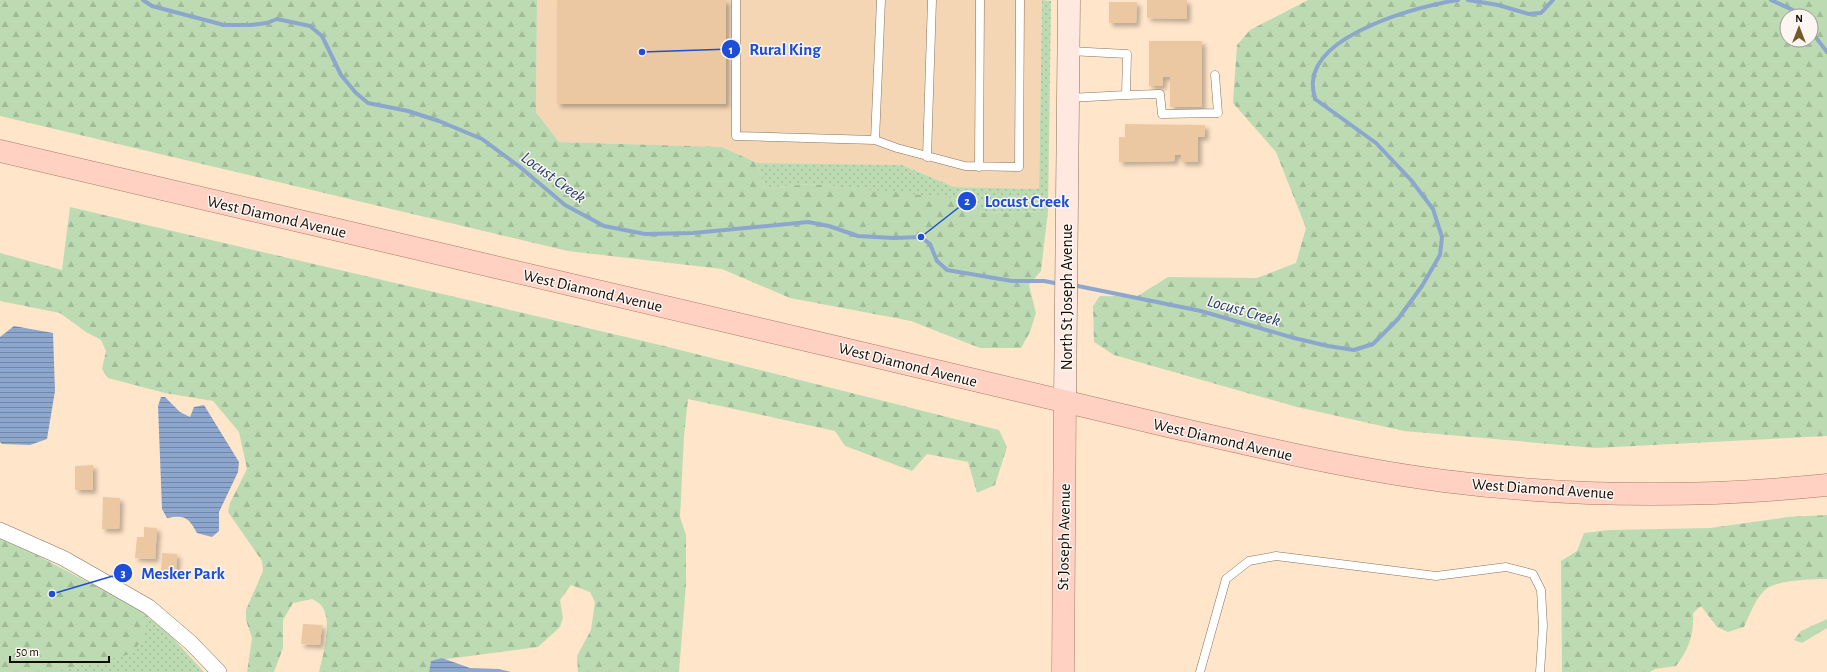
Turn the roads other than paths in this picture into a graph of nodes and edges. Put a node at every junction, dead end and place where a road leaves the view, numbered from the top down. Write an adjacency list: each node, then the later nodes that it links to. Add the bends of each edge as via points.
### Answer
1 (736, 0): 11 (lane, via 736,136)
2 (881, 0): 11 (lane)
3 (932, 0): 13 (lane)
4 (980, 0): 14 (lane)
5 (1020, 0): 14 (lane, via 1020,167)
6 (1069, 0): 7 (main road, North St Joseph Avenue)
7 (1068, 51): 9 (lane, via 1128,54); 10 (main road, North St Joseph Avenue)
8 (1215, 75): 9 (lane, via 1218,113 1162,114 1160,94)
9 (1126, 95): 10 (lane)
10 (1067, 98): 15 (main road, North St Joseph Avenue)
11 (875, 140): 13 (lane)
12 (0, 151): 15 (main road, West Diamond Avenue)
13 (927, 157): 14 (lane)
14 (979, 167)
15 (1065, 402): 16 (main road, West Diamond Avenue, via 1328,462 1461,483 1636,494 1754,491); 19 (main road, St Joseph Avenue)
16 (1827, 485)
17 (0, 530): 18 (street, via 63,558 149,607 191,643)
18 (219, 672)
19 (1063, 672)
20 (1200, 672): 21 (lane, via 1226,579 1249,561 1276,556 1436,576 1506,567 1533,574 1542,590)
21 (1540, 672)

